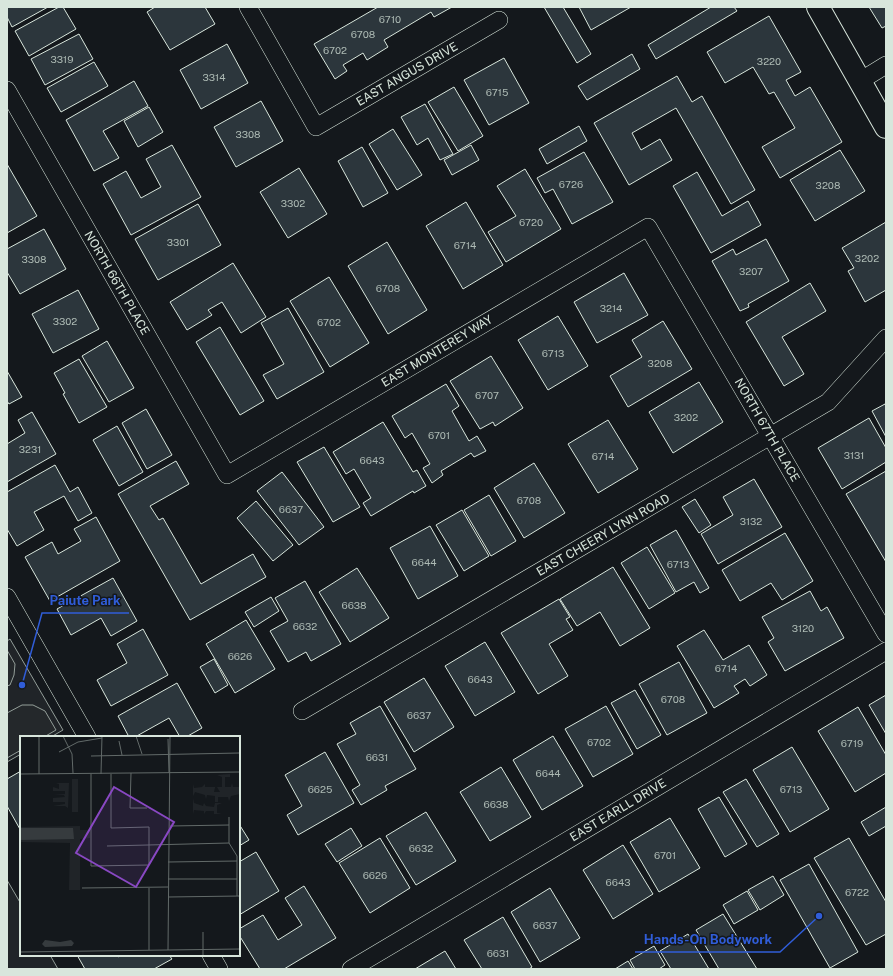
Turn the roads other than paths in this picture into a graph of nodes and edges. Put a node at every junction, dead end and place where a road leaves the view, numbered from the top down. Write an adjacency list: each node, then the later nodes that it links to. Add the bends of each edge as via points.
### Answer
1 (248, 7): 3 (street, EAST ANGUS DRIVE, via 316,127)
2 (818, 7): 5 (main road)
3 (499, 20)
4 (886, 65): 5 (street)
5 (860, 81): 7 (main road)
6 (7, 90): 11 (street, NORTH 66TH PLACE)
7 (886, 127)
8 (648, 227): 10 (street, NORTH 67TH PLACE); 11 (street, EAST MONTEREY WAY)
9 (886, 338): 10 (street, EAST CHEERY LYNN ROAD, via 828,402)
10 (771, 436): 13 (street, NORTH 67TH PLACE); 15 (street, EAST CHEERY LYNN ROAD)
11 (227, 475)
12 (7, 597): 16 (street)
13 (886, 634)
14 (886, 651): 19 (street, EAST EARLL DRIVE)
15 (302, 711)
16 (86, 736)
17 (212, 956): 18 (street)
18 (219, 969)
19 (351, 969)

